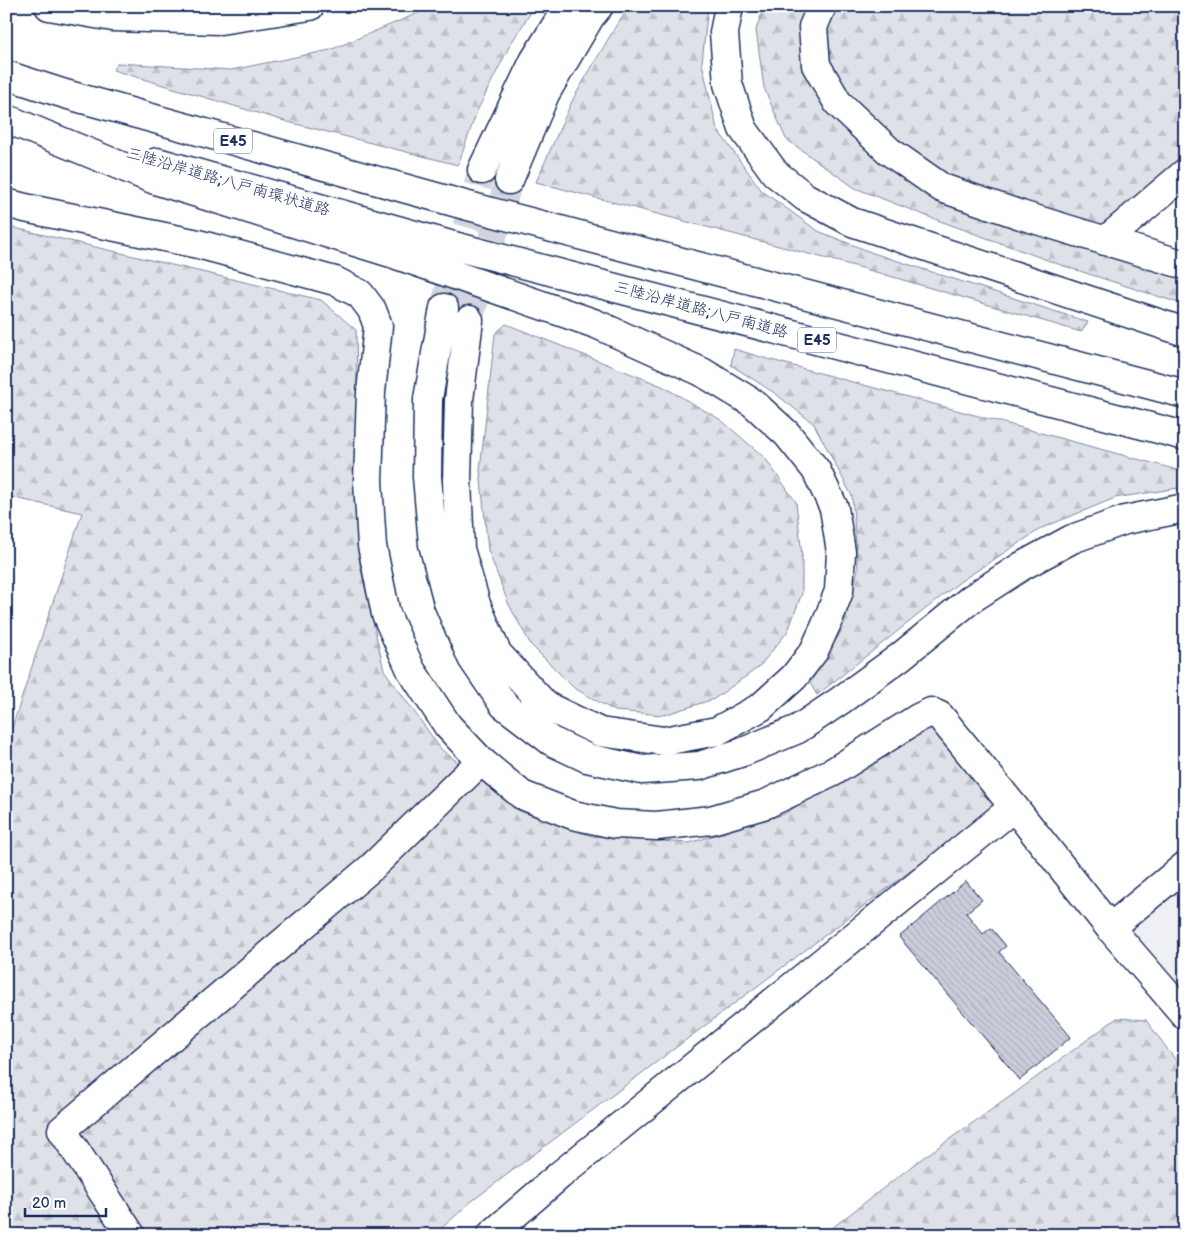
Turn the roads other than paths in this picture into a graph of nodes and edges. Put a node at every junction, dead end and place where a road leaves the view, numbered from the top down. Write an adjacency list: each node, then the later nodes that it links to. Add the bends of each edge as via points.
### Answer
1 (49, 6): 2 (main road, via 113,17 220,20)
2 (310, 6)
3 (568, 6): 9 (main road, via 534,61)
4 (600, 6): 11 (main road, via 590,17 545,94)
5 (729, 6): 18 (main road, via 724,33 728,84 744,129 776,173 805,197 852,222)
6 (822, 6): 13 (main road, via 813,27 816,65 838,103 889,151 942,188)
7 (6, 75): 19 (main road, E45, via 461,204)
8 (7, 119): 14 (main road, 三陸沿岸道路;八戸南環状道路 / E45); 17 (main road, via 155,180 394,254 596,324 702,372 753,403 787,434 816,470 834,508 841,552 839,591 814,651 794,676 761,707 717,731 664,741 600,732 546,706 497,653 476,604 460,549 457,481 459,400)
9 (482, 170)
10 (1185, 173): 13 (main road)
11 (509, 180)
12 (6, 203): 22 (main road, via 198,244 335,281 360,294 372,310 378,326 371,392 368,482 372,546 386,614 411,670 448,726)
13 (1105, 241): 15 (main road)
14 (450, 245): 20 (main road, 三陸沿岸道路;八戸南道路 / E45)
15 (1185, 266)
16 (444, 308): 21 (main road, via 428,399 427,477 433,544 448,602 472,658 504,705 551,741 587,758 642,770 699,766 743,752 798,728 827,710 900,657 971,599 1022,566 1072,539 1116,523)
17 (468, 320)
18 (1185, 332)
19 (1185, 394)
20 (1185, 436)
21 (1185, 508)
22 (481, 761): 23 (main road, via 522,795 573,815 615,824 657,826 711,820 766,804 833,772 931,712 940,716); 27 (main road, via 372,867 62,1130)
23 (1014, 807): 25 (main road); 28 (main road, via 560,1175)
24 (1185, 866): 25 (main road)
25 (1110, 928): 26 (main road)
26 (1185, 1015)
27 (131, 1235)
28 (491, 1235)

